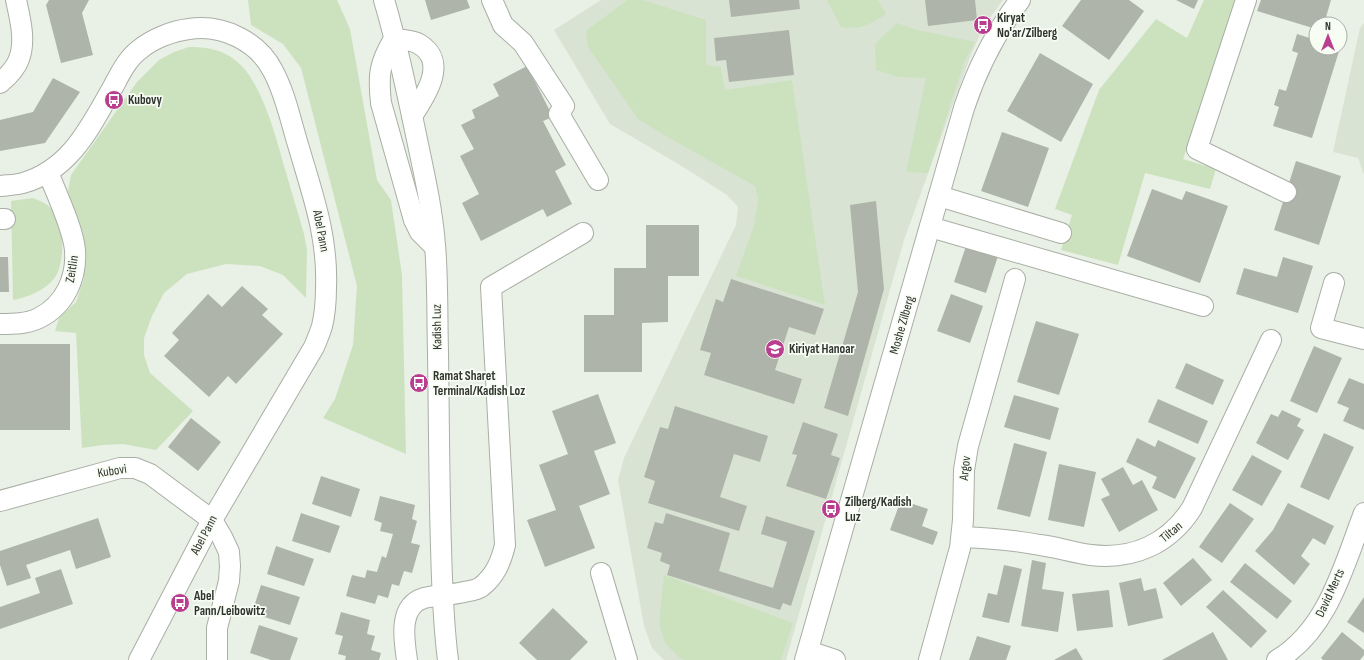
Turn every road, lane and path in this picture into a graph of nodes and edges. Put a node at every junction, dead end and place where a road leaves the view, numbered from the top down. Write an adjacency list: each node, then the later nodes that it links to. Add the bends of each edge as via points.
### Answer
1 (16, 0): 7 (street, via 22,41 19,59)
2 (384, 0): 6 (street, Kadish Luz)
3 (492, 0): 10 (street, via 503,25 523,43 564,106 559,114)
4 (1020, 0): 13 (street, Moshe Zilberg, via 989,48 972,85)
5 (1246, 0): 12 (street, via 1197,149)
6 (394, 39): 8 (street, Kadish Luz); 8 (street, via 418,44 430,56 433,65 432,80); 17 (street, via 380,72 381,103 414,220 420,232)
7 (0, 83)
8 (412, 116): 17 (street, Kadish Luz, via 432,212)
9 (48, 172): 11 (street, via 22,183); 21 (street, Zeitlin, via 75,248 71,284 64,298 38,319 19,324); 26 (street, Abel Pann, via 77,146 128,61 138,50 157,39 188,29 224,31 242,38 273,70 282,91 321,221 327,269 326,300 322,325 314,347)
10 (598, 180)
11 (0, 186)
12 (1286, 192)
13 (939, 196): 14 (street, Moshe Zilberg); 16 (street)
14 (930, 227): 20 (street); 30 (street, Moshe Zilberg)
15 (583, 233): 29 (street, via 491,287 505,545 501,562 493,576 480,588)
16 (1061, 233)
17 (435, 247): 29 (street, Kadish Luz)
18 (1015, 278): 27 (street, Argov, via 968,446 964,470)
19 (1334, 283): 22 (street, via 1321,328)
20 (1203, 306)
21 (0, 324)
22 (1364, 339)
23 (1271, 340): 27 (street, Tiltan, via 1192,508 1184,522 1160,542 1140,552 1119,556 1091,555 1014,540)
24 (0, 501): 26 (street, Kubovi, via 103,471 136,468 150,474)
25 (1364, 513): 38 (street, David Merts, via 1325,610 1299,644)
26 (212, 520): 31 (street, Abel Pann); 32 (street, via 229,552 230,566 229,581 217,628)
27 (962, 537): 37 (street, Argov)
28 (601, 573): 35 (street)
29 (442, 596): 33 (street, via 413,604 407,613 404,630); 34 (street, Kadish Luz)
30 (807, 655): 36 (street)
31 (145, 657)
32 (217, 660)
33 (407, 660)
34 (448, 660)
35 (627, 660)
36 (835, 660)
37 (930, 660)
38 (1277, 660)

